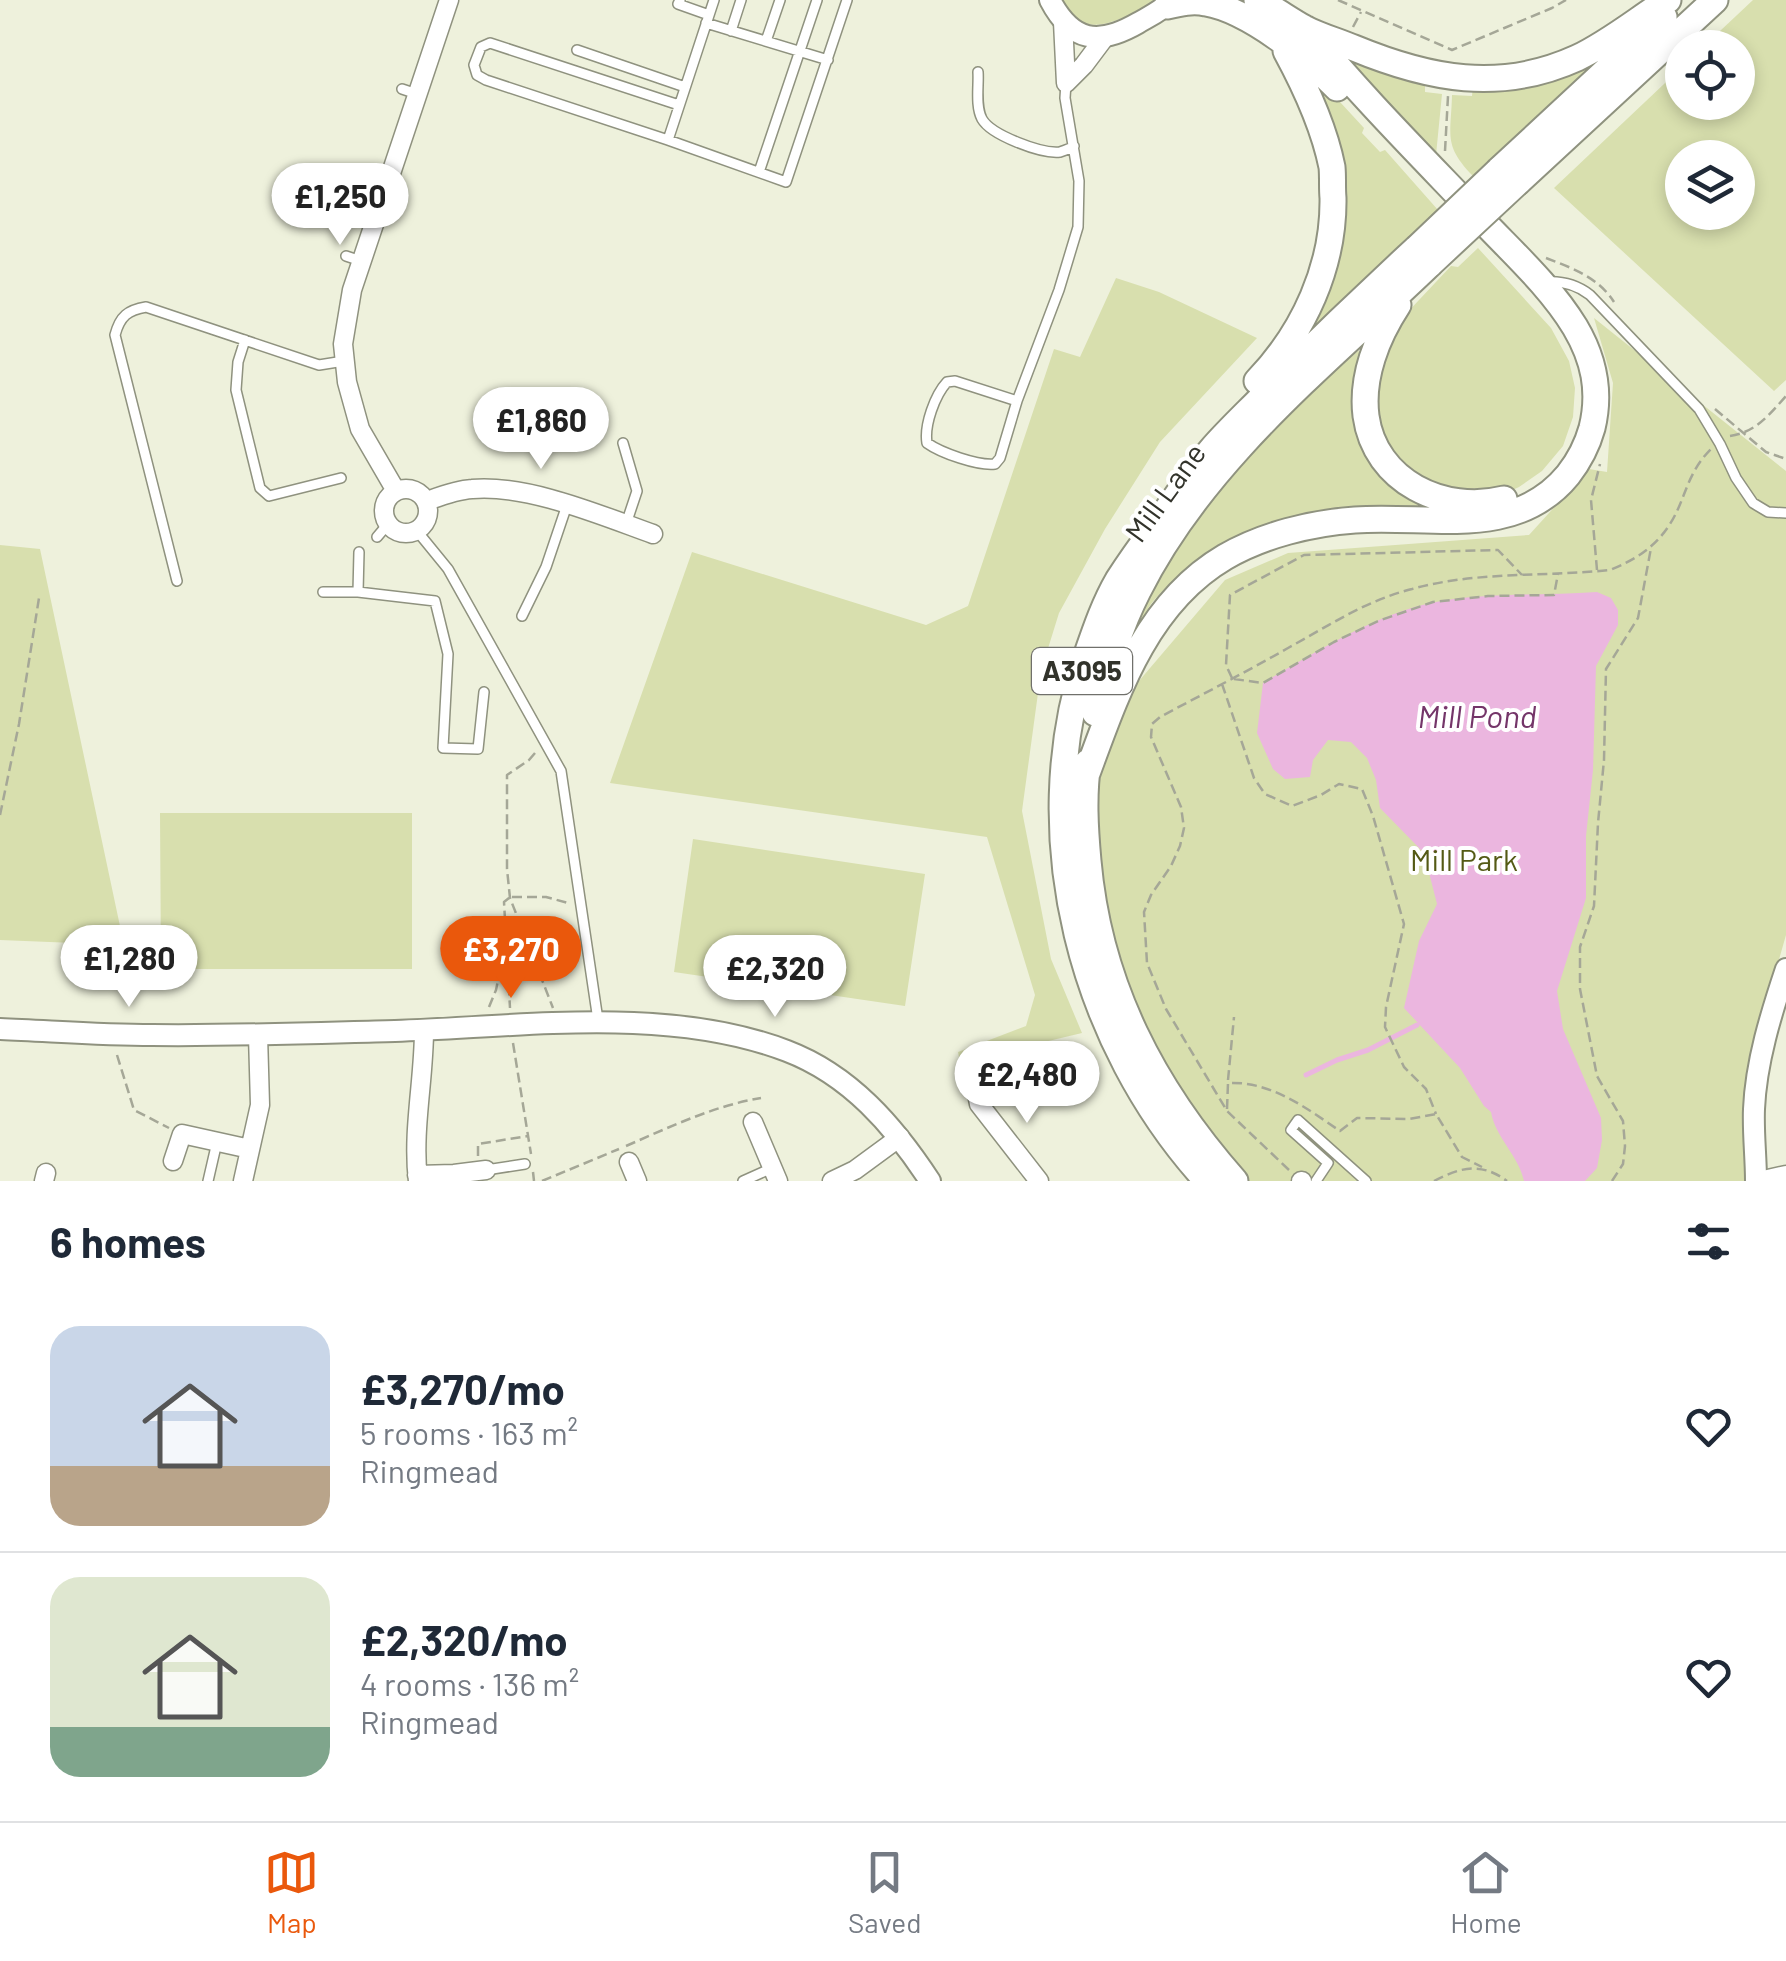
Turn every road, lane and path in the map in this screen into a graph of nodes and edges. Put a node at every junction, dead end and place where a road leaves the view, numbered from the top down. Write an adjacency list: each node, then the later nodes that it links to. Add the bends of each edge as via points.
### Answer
1 (449, 0): 37 (street, via 409,92 354,258)
2 (680, 0): 16 (lane)
3 (714, 0): 16 (lane)
4 (741, 0): 19 (lane)
5 (780, 0): 21 (lane)
6 (817, 0): 24 (lane)
7 (847, 0): 25 (lane)
8 (1050, 0): 17 (street)
9 (1257, 0): 18 (main road, A3095)
10 (1338, 0): 11 (path, via 1452,50)
11 (1566, 0)
12 (1668, 0): 18 (main road, A3095, via 1576,58 1506,78 1431,75)
13 (1682, 0): 33 (main road, Mill Lane / A3095)
14 (1715, 0): 33 (main road, Mill Lane / A3095)
15 (1170, 3): 20 (street); 22 (main road, A3095, via 1216,5)
16 (707, 19): 19 (lane); 28 (lane)
17 (1063, 22): 20 (street, via 1079,34); 27 (street)
18 (1306, 29): 35 (main road, A3095)
19 (731, 31): 21 (lane)
20 (1105, 37): 27 (street)
21 (766, 41): 24 (lane)
22 (1280, 42): 34 (main road, A3095, via 1317,68 1407,162 1520,282 1567,346 1579,388 1570,440 1547,474 1509,497 1472,504 1423,493 1394,472 1372,438 1365,403 1371,363 1384,326); 56 (main road, A3095, via 1308,92 1332,168 1332,234 1322,274 1305,316 1272,366 1196,451 1142,529)
23 (577, 50): 28 (lane)
24 (800, 52): 25 (lane); 32 (lane)
25 (828, 60): 32 (lane, via 786,182)
26 (978, 72): 31 (lane, via 979,110 994,131 1053,152)
27 (1066, 83): 31 (lane)
28 (685, 87): 29 (lane)
29 (679, 105): 30 (lane); 30 (lane, via 490,43 478,52 474,65 486,80)
30 (668, 140): 32 (lane)
31 (1074, 146): 39 (lane, via 1078,227)
32 (759, 172)
33 (1508, 176): 34 (main road, Mill Lane / A3095, bridge)
34 (1423, 261): 56 (main road, Mill Lane / A3095, via 1318,340 1213,447); 65 (main road, Mill Lane / A3095, via 1210,482 1164,548 1118,637 1095,714)
35 (1536, 282): 47 (lane, via 1570,284 1590,296 1698,409 1753,504); 65 (main road, A3095, via 1572,322 1594,372 1590,434 1563,481 1507,515 1335,522 1276,535 1224,558 1190,584 1141,644)
36 (245, 340): 37 (lane, via 319,365); 43 (lane, via 236,390 260,488 268,496); 55 (lane, via 146,306 119,320 115,334)
37 (344, 361): 44 (street, via 360,429)
38 (1785, 397): 40 (path)
39 (1017, 401): 39 (lane, via 996,464 927,443 947,382)
40 (1743, 434)
41 (622, 443): 48 (lane, via 637,491)
42 (1711, 448): 51 (path)
43 (341, 478)
44 (396, 491): 45 (street, via 410,489); 49 (street, via 384,506 382,530)
45 (427, 502): 46 (street, via 472,488); 49 (street, via 428,518)
46 (567, 505): 48 (street); 60 (lane)
47 (1786, 512)
48 (626, 524): 50 (street)
49 (416, 531): 68 (lane, via 448,569 560,770)
50 (653, 534)
51 (1652, 547): 53 (path, via 1610,570); 115 (path, via 1638,618 1606,669 1594,906 1580,947 1580,989 1597,1076 1623,1121 1623,1164)
52 (359, 552): 58 (lane)
53 (1558, 574): 54 (path); 61 (path, via 1554,595 1433,602 1378,621 1263,683)
54 (1523, 576): 61 (path, via 1446,581 1382,598); 61 (path, via 1498,550 1304,555 1230,594 1226,665)
55 (177, 581)
56 (1118, 581): 108 (main road, Mill Lane / A3095, via 1092,640 1069,725 1063,797 1068,888 1084,964 1120,1054)
57 (323, 592): 58 (lane)
58 (358, 592): 63 (lane, via 435,600 448,654 444,748 478,749)
59 (39, 598): 66 (path)
60 (522, 616)
61 (1232, 679): 62 (path)
62 (1222, 684): 84 (path, via 1152,724 1184,828 1144,912 1147,963 1156,987); 85 (path, via 1265,794 1292,806 1339,784 1362,789 1404,924 1385,1026)
63 (484, 692)
64 (539, 747): 67 (path, via 506,775)
65 (1086, 776): 109 (main road, Mill Lane / A3095, via 1089,872 1112,982 1166,1090)
66 (0, 815)
67 (510, 898): 68 (path, via 546,898); 69 (path, via 504,902); 73 (path)
68 (581, 909): 75 (lane)
69 (506, 958): 71 (path); 72 (path)
70 (1786, 969): 116 (street, via 1757,1080)
71 (486, 1010)
72 (510, 1012)
73 (554, 1014)
74 (1234, 1016): 81 (path)
75 (599, 1024): 77 (street); 88 (street, via 682,1026 792,1052 869,1102)
76 (0, 1030): 78 (street)
77 (424, 1030): 78 (street); 98 (street)
78 (258, 1035): 90 (street, via 260,1104)
79 (514, 1042): 94 (path, via 530,1136 478,1144)
80 (117, 1053): 87 (path, via 134,1110)
81 (1228, 1083): 84 (path); 85 (path, via 1276,1092 1340,1131 1357,1118)
82 (976, 1088): 107 (street, via 979,1104)
83 (761, 1098): 102 (path, via 712,1110)
84 (1227, 1111): 110 (path)
85 (1436, 1114): 95 (path, via 1462,1157)
86 (753, 1122): 96 (street)
87 (182, 1134): 89 (street); 91 (street)
88 (900, 1137): 105 (street); 106 (street)
89 (217, 1142): 90 (street); 100 (lane)
90 (250, 1149): 101 (street)
91 (173, 1161)
92 (629, 1162): 103 (street)
93 (525, 1164): 94 (lane)
94 (479, 1166): 99 (street)
95 (1482, 1168): 113 (path); 114 (path)
96 (775, 1174): 104 (lane)
97 (1786, 1176): 116 (street)
98 (417, 1178): 99 (street)
99 (454, 1178)
100 (208, 1181)
101 (243, 1181)
102 (542, 1181)
103 (636, 1181)
104 (742, 1181)
105 (832, 1181)
106 (930, 1181)
107 (1039, 1181)
108 (1207, 1181)
109 (1235, 1181)
110 (1301, 1181)
111 (1316, 1181): 112 (lane, via 1328,1163 1291,1130 1298,1120)
112 (1366, 1181)
113 (1434, 1181)
114 (1507, 1181)
115 (1612, 1181)
116 (1758, 1181)

